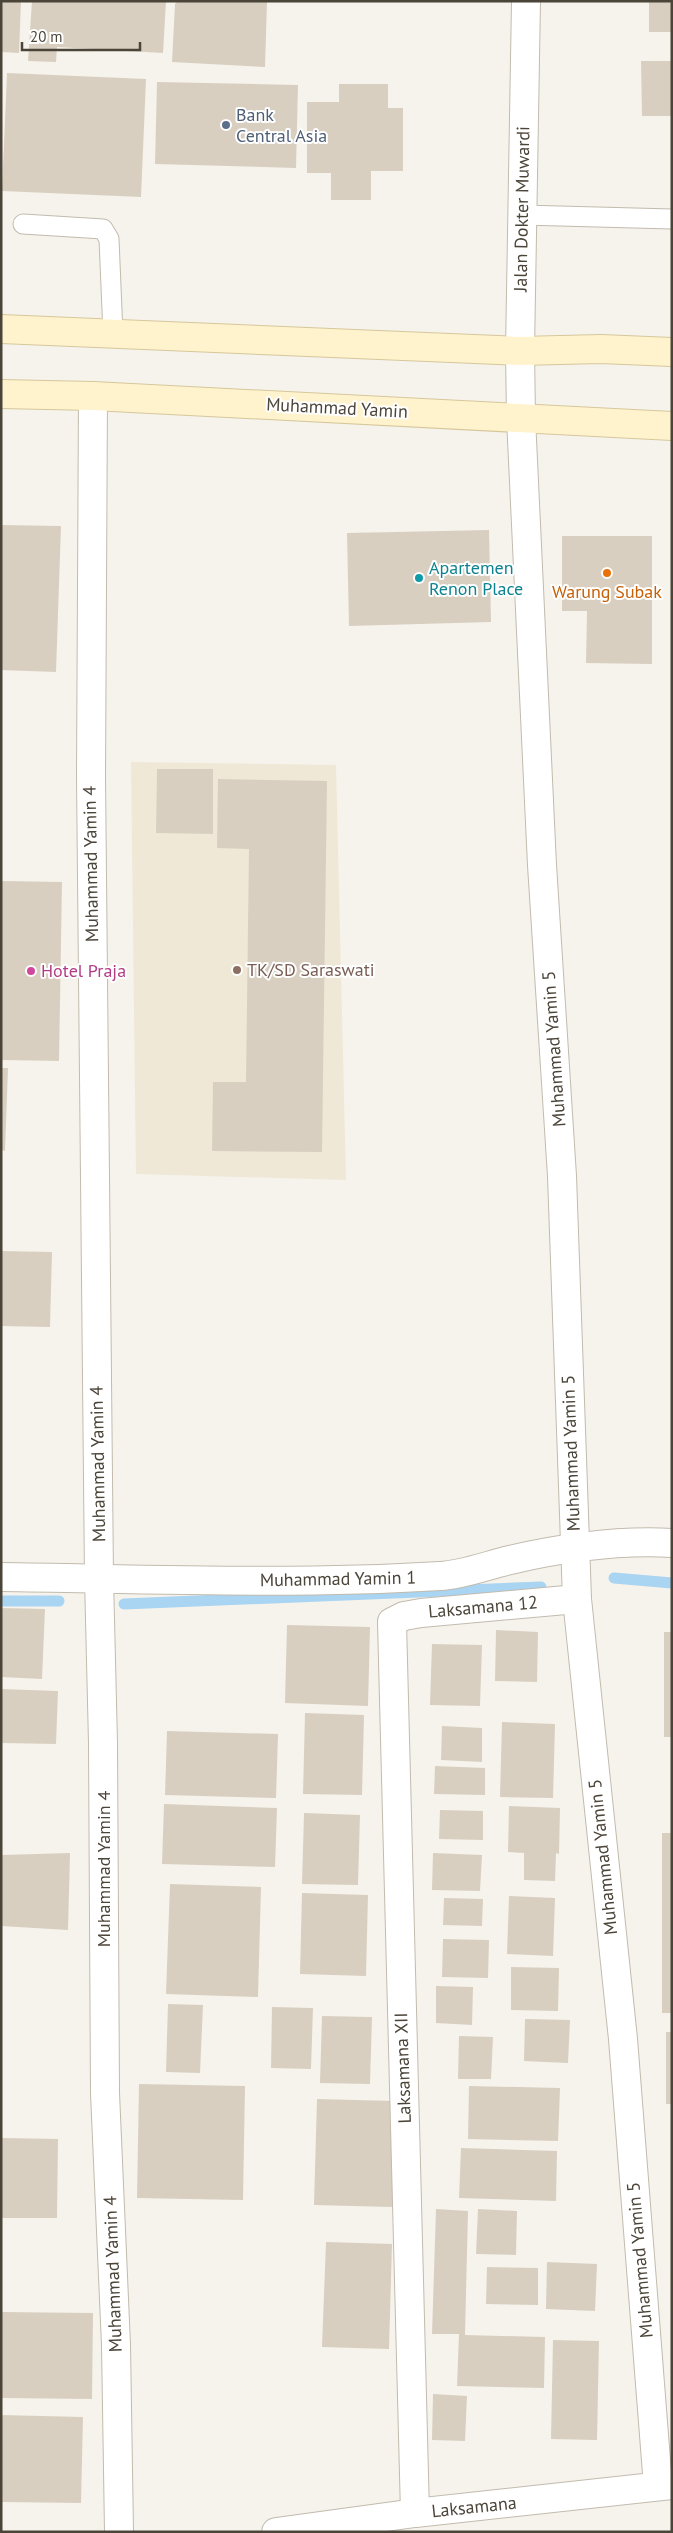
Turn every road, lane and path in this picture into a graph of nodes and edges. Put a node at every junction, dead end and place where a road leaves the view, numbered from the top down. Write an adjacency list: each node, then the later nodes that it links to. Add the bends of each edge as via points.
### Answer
1 (526, 1): 2 (street, Jalan Dokter Muwardi)
2 (522, 215): 3 (lane); 7 (street, Jalan Dokter Muwardi)
3 (672, 219)
4 (23, 224): 6 (lane, via 103,229 109,239)
5 (1, 329): 6 (main road)
6 (112, 334): 7 (main road)
7 (520, 351): 8 (main road, via 601,349); 11 (street, Jalan Dokter Muwardi)
8 (672, 352)
9 (1, 394): 10 (main road, Muhammad Yamin)
10 (93, 396): 11 (main road, Muhammad Yamin); 16 (street, Muhammad Yamin 4, via 90,777)
11 (521, 418): 12 (main road, Muhammad Yamin); 14 (street, Muhammad Yamin 5, via 542,865 562,1176)
12 (672, 426)
13 (672, 1543): 14 (street, Muhammad Yamin 1)
14 (575, 1548): 16 (street, Muhammad Yamin 1, via 443,1576 309,1581); 17 (street, Muhammad Yamin 5)
15 (1, 1577): 16 (street, Muhammad Yamin 1)
16 (99, 1578): 23 (street, Muhammad Yamin 4, via 104,1743 106,2093 116,2345)
17 (577, 1599): 18 (street, Laksamana 12, via 421,1613); 19 (street, Muhammad Yamin 5)
18 (392, 1622): 20 (street, Laksamana XII)
19 (665, 2486): 20 (street, Laksamana)
20 (415, 2513): 21 (street, Laksamana)
21 (387, 2525): 22 (street, Laksamana)
22 (311, 2529): 24 (street, Laksamana)
23 (119, 2532)
24 (276, 2532)

